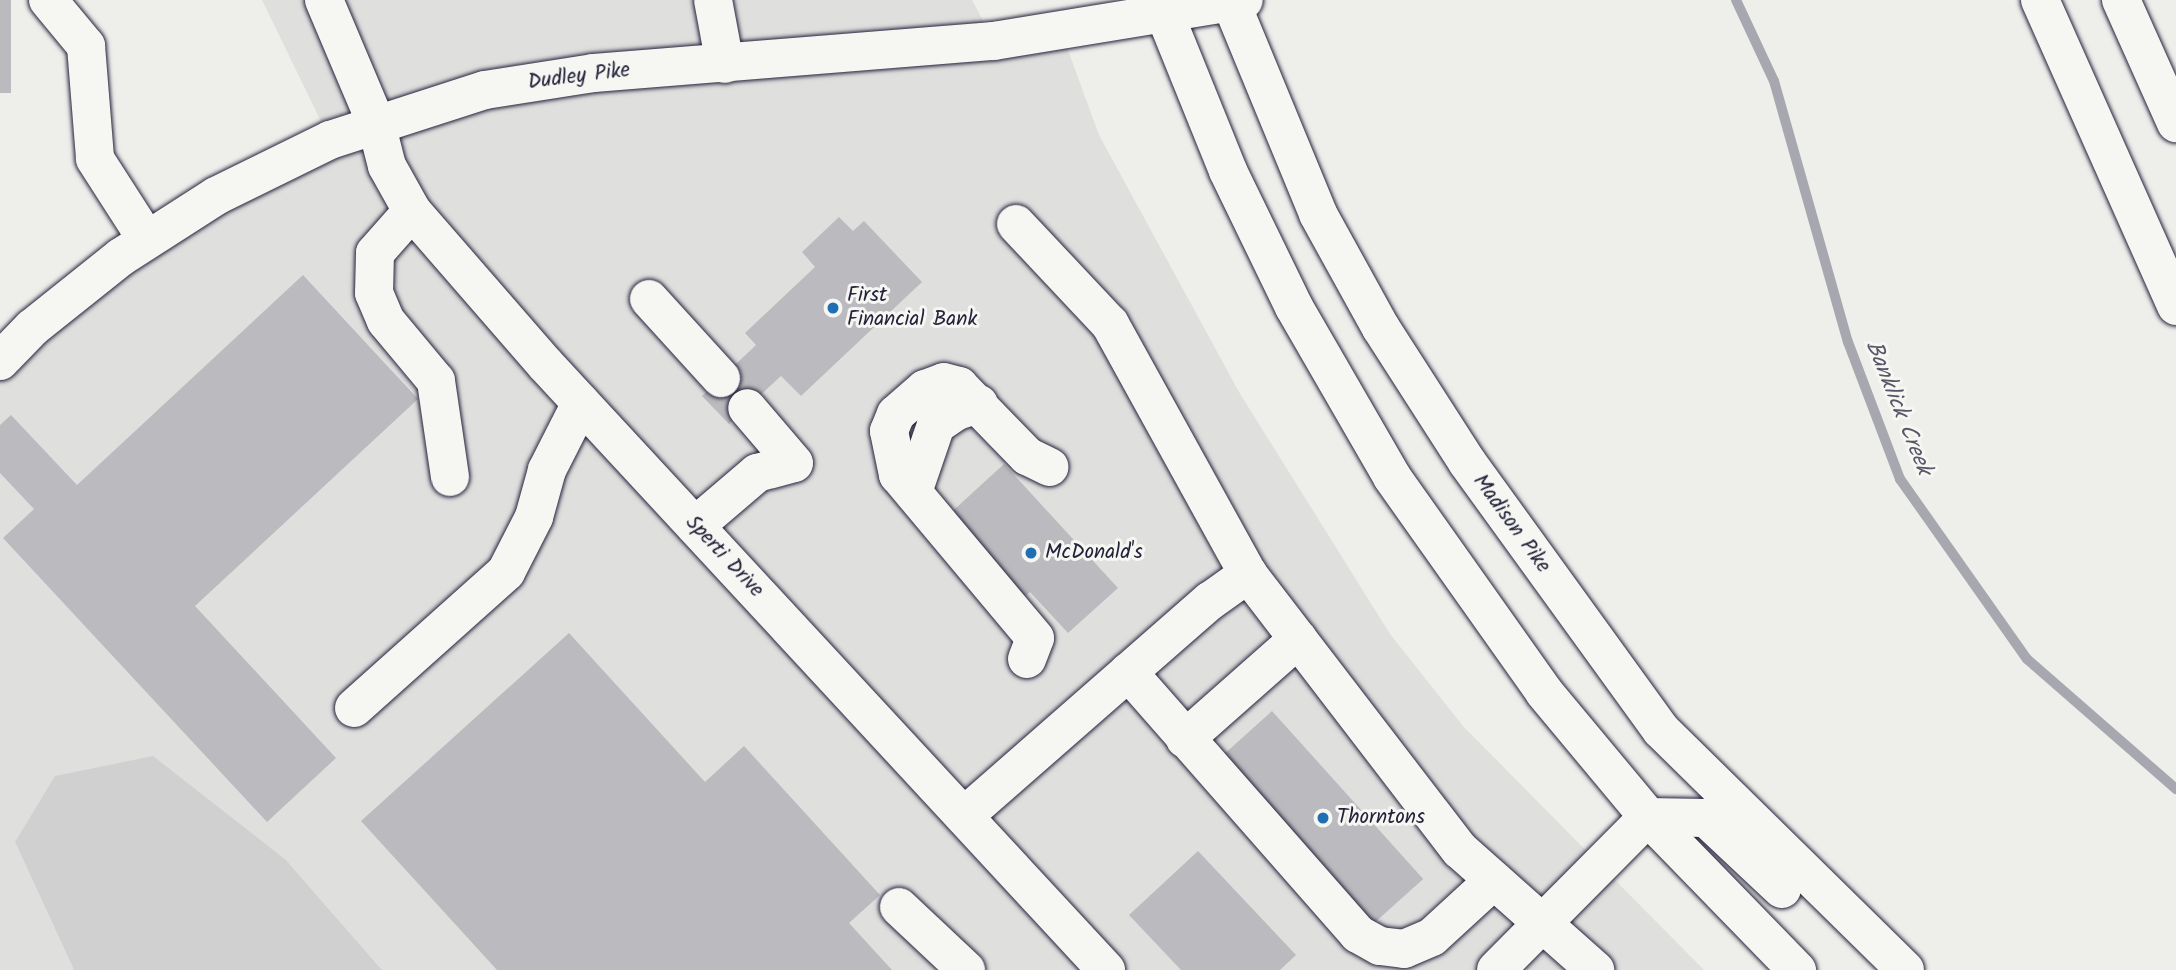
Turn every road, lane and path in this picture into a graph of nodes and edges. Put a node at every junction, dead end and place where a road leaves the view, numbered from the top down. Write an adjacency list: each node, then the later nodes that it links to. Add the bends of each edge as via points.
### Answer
1 (48, 0): 13 (street, via 86,46 95,159)
2 (324, 0): 9 (street, Sperti Drive)
3 (713, 0): 8 (street)
4 (2040, 0): 15 (street)
5 (2121, 0): 10 (street)
6 (1235, 1): 7 (street, Dudley Pike); 40 (street, Madison Pike, via 1318,214 1381,328 1467,462 1661,730)
7 (1161, 7): 8 (street, Dudley Pike, via 994,41); 30 (street, via 1228,172 1294,307 1392,477 1544,692)
8 (725, 64): 9 (street, Dudley Pike, via 594,73 485,90)
9 (376, 123): 11 (street, Sperti Drive, via 387,166); 13 (street, Dudley Pike, via 330,140 216,196)
10 (2176, 123)
11 (412, 211): 18 (street, Sperti Drive); 21 (street, via 375,253 374,293 386,321 436,381)
12 (1016, 224): 23 (street, via 1110,324)
13 (148, 240): 16 (street, Dudley Pike, via 32,328)
14 (649, 299): 17 (street)
15 (2176, 306)
16 (0, 361)
17 (721, 378)
18 (581, 403): 22 (street, Sperti Drive); 27 (street, via 547,470 534,517 506,572)
19 (747, 408): 22 (street, via 794,463 757,473)
20 (1050, 467): 25 (street, via 1027,456 959,386 944,382 925,389 897,414 889,431 898,475 1035,638)
21 (450, 477)
22 (695, 526): 29 (street, Sperti Drive)
23 (1248, 574): 24 (street); 26 (street)
24 (1298, 639): 28 (street); 31 (street, via 1460,850)
25 (1027, 659)
26 (1128, 672): 28 (street); 29 (street)
27 (354, 708)
28 (1185, 739): 31 (street, via 1301,874 1358,934 1380,946 1404,949 1432,937)
29 (964, 816): 34 (street, Sperti Drive)
30 (1648, 817): 33 (street); 38 (street); 39 (street, via 1706,818 1811,916)
31 (1494, 880): 33 (street)
32 (899, 907): 35 (street)
33 (1545, 924): 36 (street); 37 (street)
34 (1094, 967)
35 (966, 970)
36 (1496, 970)
37 (1595, 970)
38 (1797, 970)
39 (1887, 970)
40 (1905, 970)

